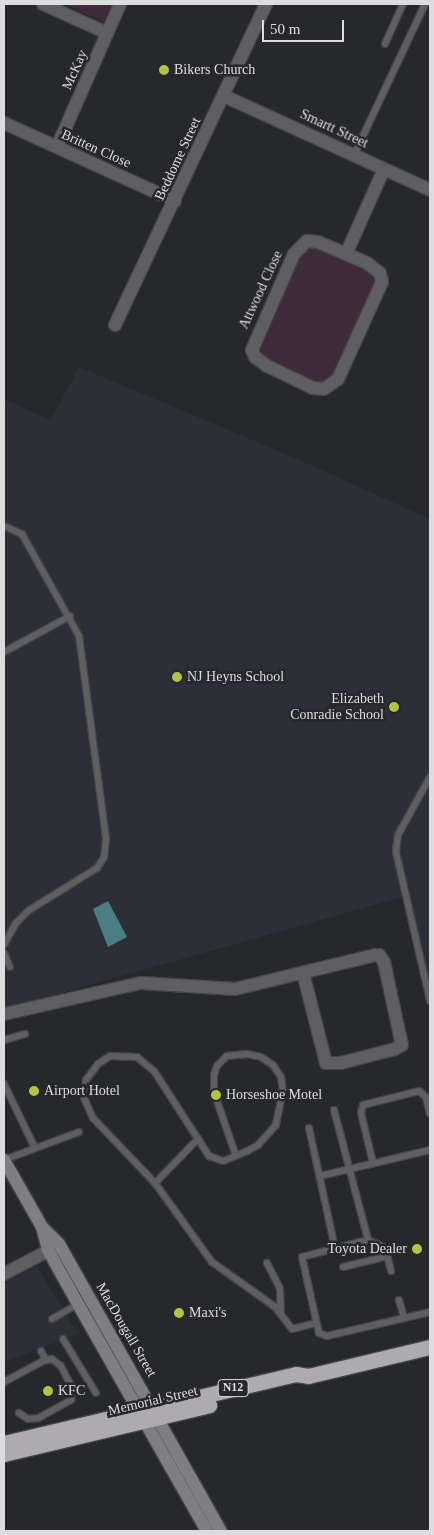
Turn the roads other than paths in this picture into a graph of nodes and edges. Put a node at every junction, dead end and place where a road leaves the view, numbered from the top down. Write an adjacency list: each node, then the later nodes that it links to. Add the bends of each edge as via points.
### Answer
1 (42, 4): 6 (street)
2 (120, 4): 6 (street, McKay)
3 (266, 4): 8 (street, Beddome Street)
4 (403, 4): 7 (lane)
5 (422, 5): 11 (lane)
6 (108, 33): 10 (street, McKay)
7 (385, 44)
8 (224, 96): 11 (street, Smartt Street); 14 (street, Beddome Street)
9 (4, 123): 10 (street, Britten Close)
10 (57, 147): 14 (street, Britten Close)
11 (354, 155): 12 (street, Smartt Street)
12 (384, 169): 13 (street, Smartt Street); 15 (street)
13 (430, 190)
14 (175, 201): 16 (street, Beddome Street)
15 (346, 254): 15 (street, Attwood Close, via 376,269 382,286 334,384 324,389 313,388 258,360 252,353 253,342 299,246 312,241)
16 (115, 325)
17 (4, 526): 18 (lane, via 22,534)
18 (70, 616): 19 (lane); 21 (lane, via 80,645 106,851 92,872 22,916)
19 (4, 652)
20 (430, 777): 25 (lane, via 398,835 396,852)
21 (4, 945)
22 (4, 953): 23 (lane)
23 (10, 967)
24 (303, 973): 24 (street, via 381,956 402,1044 395,1049 341,1063 326,1062); 26 (street, via 231,990 141,983)
25 (430, 1001)
26 (4, 1014)
27 (25, 1034): 28 (lane)
28 (4, 1040)
29 (4, 1084): 35 (lane)
30 (334, 1110): 40 (lane)
31 (430, 1114): 39 (lane, via 426,1097 419,1091 363,1105 361,1113)
32 (309, 1128): 41 (lane)
33 (79, 1132): 35 (lane)
34 (198, 1139): 37 (lane, via 216,1160); 42 (lane); 42 (lane, via 149,1066 137,1057 123,1054 110,1056 98,1064 85,1085 86,1106 93,1118)
35 (34, 1148): 38 (lane)
36 (430, 1150): 39 (lane)
37 (236, 1156): 37 (lane, via 214,1092 213,1078 217,1066 227,1056 247,1054 273,1065 281,1077 283,1092 273,1130 258,1145)
38 (4, 1160): 44 (street, MacDougall Street)
39 (373, 1164): 40 (lane)
40 (349, 1170): 41 (lane); 43 (lane)
41 (320, 1176): 45 (lane)
42 (155, 1183): 54 (lane, via 212,1262)
43 (368, 1240): 45 (lane); 46 (lane, via 384,1246)
44 (54, 1247): 50 (street); 52 (street, MacDougall Street); 65 (street, MacDougall Street)
45 (335, 1248): 57 (lane, via 301,1258)
46 (388, 1256): 48 (lane); 49 (lane)
47 (267, 1263): 54 (lane, via 280,1288)
48 (343, 1267)
49 (391, 1271)
50 (4, 1274)
51 (399, 1300): 55 (lane)
52 (78, 1304): 56 (lane); 65 (street, MacDougall Street)
53 (430, 1312): 55 (lane)
54 (281, 1313): 57 (lane, via 292,1329)
55 (404, 1318): 57 (lane, via 327,1336 319,1333)
56 (52, 1319)
57 (316, 1323)
58 (63, 1339): 63 (lane)
59 (430, 1347): 65 (highway, Memorial Street / N12, via 308,1376 296,1374)
60 (41, 1351): 61 (lane)
61 (46, 1360): 62 (lane); 64 (lane, via 55,1360 61,1366 74,1396 36,1419)
62 (4, 1382)
63 (96, 1393)
64 (19, 1413)
65 (149, 1413): 66 (highway, Memorial Street / N12); 67 (highway, Memorial Street / N12); 68 (street, MacDougall Street); 69 (street, MacDougall Street)
66 (4, 1443)
67 (4, 1454)
68 (207, 1531)
69 (221, 1531)

